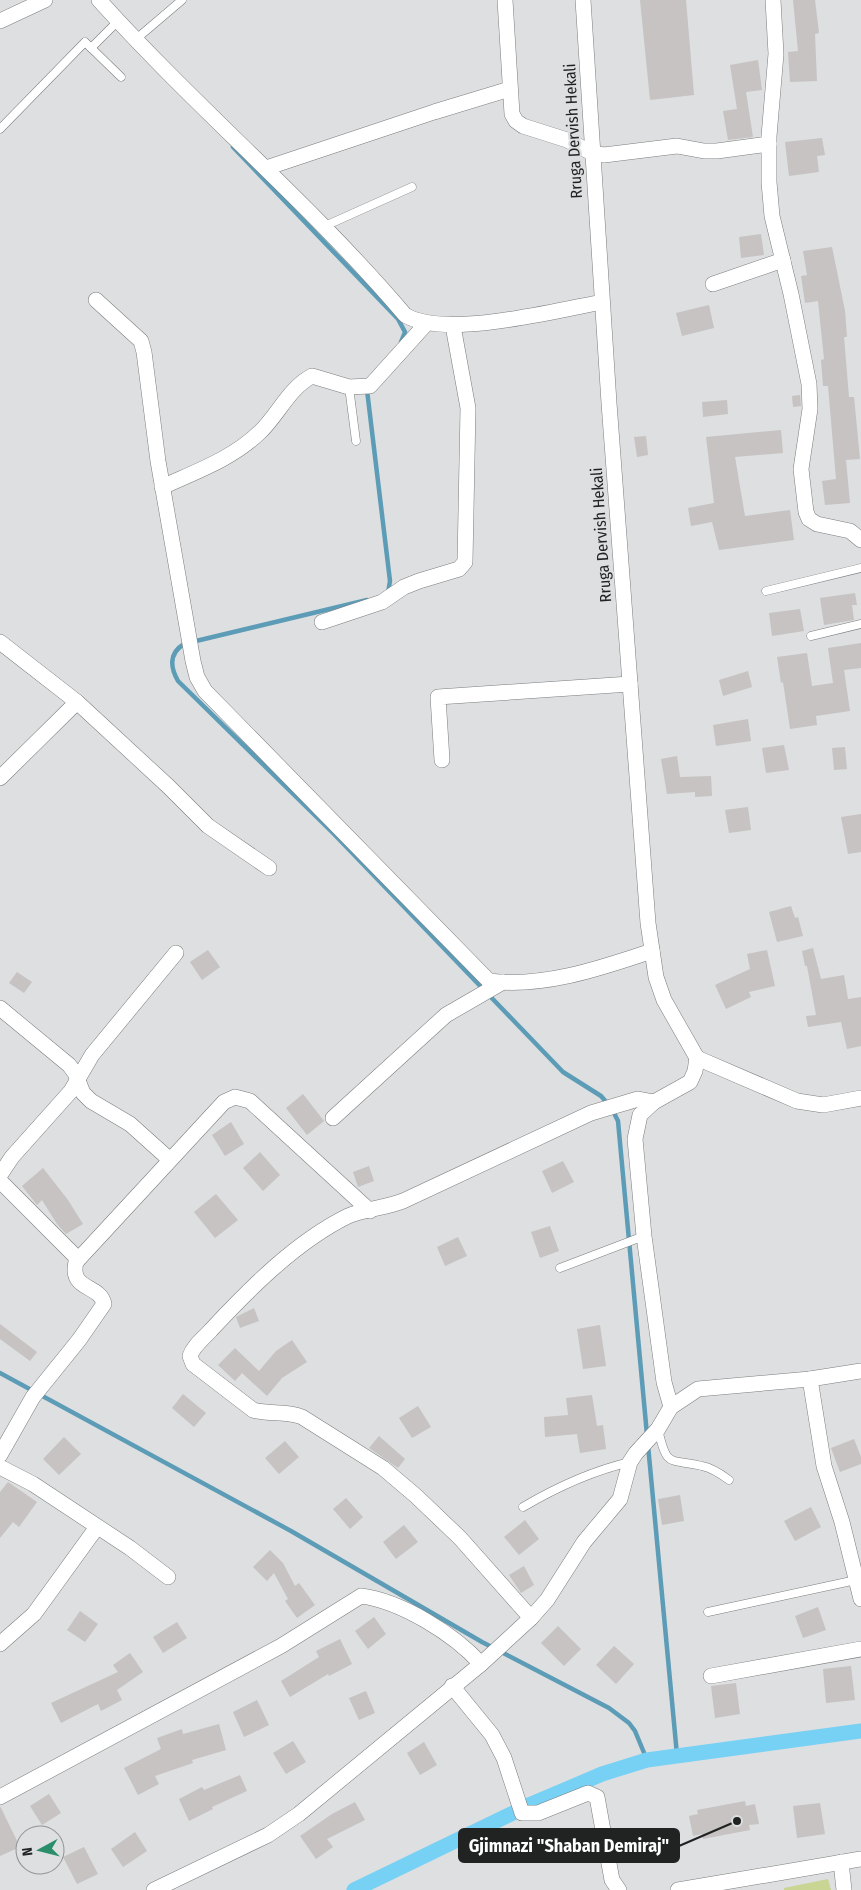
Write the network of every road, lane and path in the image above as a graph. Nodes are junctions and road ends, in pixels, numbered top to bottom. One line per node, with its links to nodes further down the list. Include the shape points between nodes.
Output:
1 (45, 0): 7 (street)
2 (98, 0): 8 (street)
3 (182, 0): 9 (lane)
4 (505, 0): 12 (street)
5 (583, 0): 15 (street, Rruga Dervish Hekali)
6 (774, 0): 14 (street, via 776,54)
7 (0, 21)
8 (118, 21): 9 (street); 10 (lane)
9 (134, 40): 16 (street)
10 (91, 48): 11 (lane); 13 (lane, via 85,42)
11 (121, 77)
12 (510, 89): 15 (street, via 512,114 516,121); 16 (street)
13 (0, 129)
14 (769, 144): 15 (street, via 717,151 692,148); 19 (street, via 772,216)
15 (592, 153): 22 (street, Rruga Dervish Hekali)
16 (266, 168): 18 (street)
17 (412, 188): 18 (lane)
18 (324, 226): 23 (street, via 405,314)
19 (783, 260): 20 (street); 28 (street, via 809,384 810,409 802,469 806,512 809,519 817,524 850,531)
20 (714, 284)
21 (96, 300): 27 (street, via 141,341)
22 (602, 302): 24 (street); 35 (street, Rruga Dervish Hekali)
23 (426, 324): 24 (street); 25 (street, via 370,386)
24 (453, 326): 31 (street, via 468,408 465,562 459,569 404,587 382,602)
25 (352, 387): 26 (lane); 27 (street, via 312,376 236,453)
26 (356, 441)
27 (162, 487): 42 (street, via 193,661 205,691 482,975)
28 (861, 540)
29 (861, 568): 30 (lane)
30 (766, 592)
31 (322, 622)
32 (861, 624): 33 (lane)
33 (811, 636)
34 (0, 642): 36 (street)
35 (630, 684): 37 (street, via 438,698); 40 (street, Rruga Dervish Hekali)
36 (78, 702): 38 (street); 39 (street, via 208,826)
37 (442, 760)
38 (0, 778)
39 (269, 868)
40 (652, 951): 42 (street, via 547,980); 44 (street, Rruga Dervish Hekali, via 664,1000)
41 (176, 953): 45 (street, via 92,1055)
42 (498, 986): 48 (street, via 446,1015)
43 (0, 1008): 45 (street, via 69,1065)
44 (697, 1058): 46 (street, via 797,1101 823,1105); 47 (street, via 696,1071 690,1082)
45 (78, 1080): 49 (street, via 90,1101 130,1124); 50 (street)
46 (861, 1098)
47 (654, 1102): 52 (street, via 638,1099 591,1113 403,1201); 53 (street, via 640,1115 635,1139)
48 (333, 1118)
49 (169, 1159): 52 (street, via 224,1102 243,1097); 54 (street)
50 (0, 1175)
51 (0, 1181): 54 (street)
52 (370, 1211): 70 (street, via 340,1220 284,1261 224,1316 191,1352 190,1361 253,1410 291,1412 383,1468 448,1526)
53 (638, 1238): 55 (lane); 58 (street)
54 (78, 1259): 60 (street, via 74,1269 78,1281 99,1295 104,1304 36,1393)
55 (560, 1268)
56 (861, 1371): 57 (street)
57 (810, 1379): 58 (street, via 698,1389); 67 (street, via 824,1466)
58 (671, 1407): 59 (street)
59 (656, 1432): 61 (street); 63 (lane, via 668,1458 702,1465)
60 (0, 1455)
61 (633, 1457): 64 (lane, via 556,1488); 70 (street, via 620,1499 584,1542 547,1600)
62 (0, 1467): 65 (street, via 33,1484)
63 (730, 1480)
64 (523, 1507)
65 (97, 1527): 66 (street); 71 (street, via 34,1614)
66 (168, 1577)
67 (856, 1580): 68 (street); 69 (lane)
68 (861, 1599)
69 (708, 1612)
70 (531, 1618): 73 (street)
71 (0, 1644)
72 (861, 1649): 74 (street)
73 (486, 1659): 75 (street); 76 (street, via 384,1601 361,1596 280,1646)
74 (711, 1676)
75 (452, 1686): 79 (street, via 387,1743 282,1826); 80 (street, via 492,1735 504,1758 519,1806 538,1813 588,1793 597,1796 612,1880)
76 (0, 1797)
77 (861, 1859): 78 (street)
78 (841, 1862): 81 (street); 82 (street)
79 (154, 1890)
80 (619, 1890)
81 (678, 1890)
82 (844, 1890)

